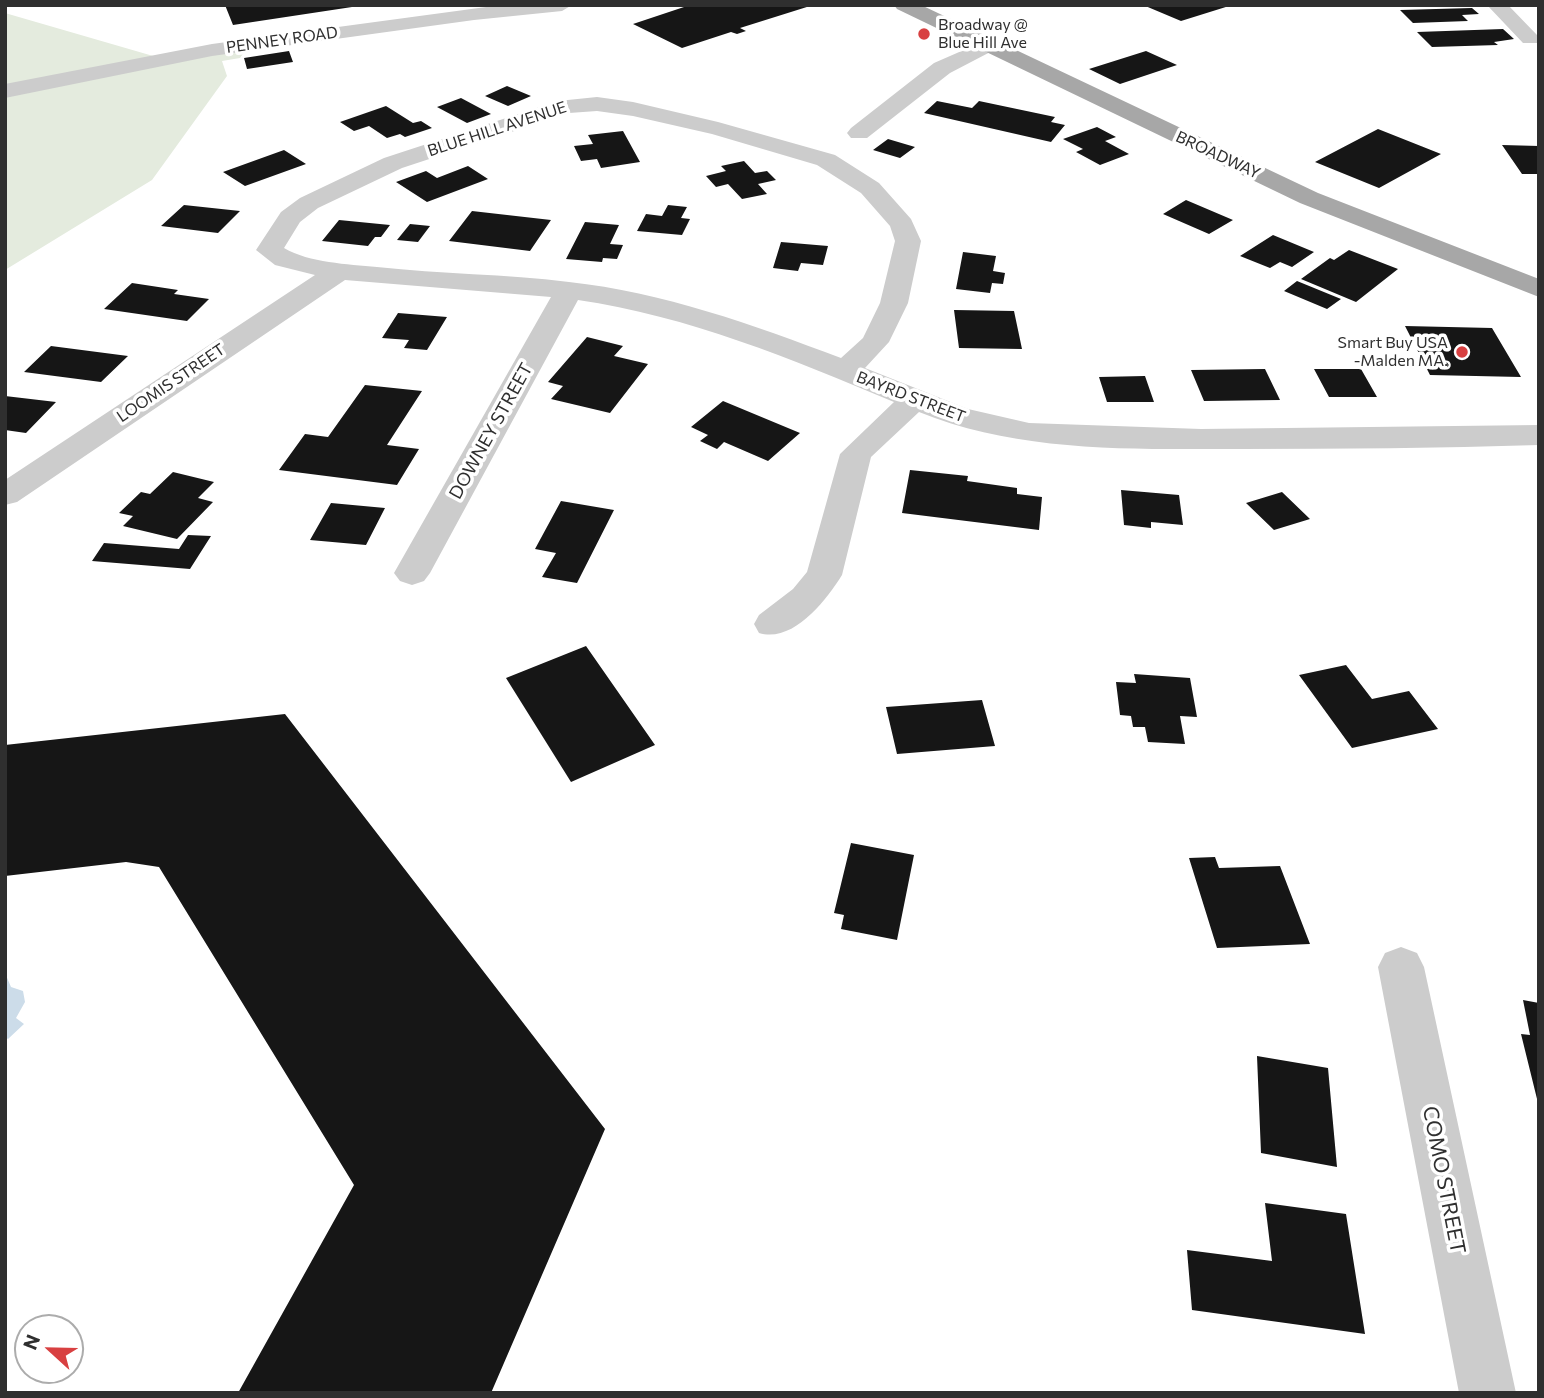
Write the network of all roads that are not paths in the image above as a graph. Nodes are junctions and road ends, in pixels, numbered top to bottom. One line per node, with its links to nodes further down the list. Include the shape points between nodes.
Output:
1 (562, 5): 6 (street, PENNEY ROAD, via 212,50)
2 (904, 5): 5 (main road, BROADWAY)
3 (1497, 5): 4 (street)
4 (1530, 39)
5 (989, 45): 7 (street, via 942,68); 9 (main road, BROADWAY, via 1310,198)
6 (5, 91)
7 (859, 133)
8 (337, 273): 10 (street, BAYRD STREET); 11 (street, BLUE HILL AVENUE, via 282,261 270,253 280,229 309,203 393,163 566,106 633,109 826,160 870,188 902,224 908,240 905,263 886,322 875,342); 14 (street, LOOMIS STREET)
9 (1539, 289)
10 (569, 290): 11 (street, BAYRD STREET, via 701,317); 15 (street, DOWNEY STREET)
11 (845, 371): 12 (street, BAYRD STREET)
12 (914, 400): 13 (street, BAYRD STREET, via 985,425 1029,432 1178,439); 16 (street, via 856,454 824,575 806,598)
13 (1539, 435)
14 (5, 495)
15 (412, 573)
16 (772, 624)
17 (1401, 967): 18 (street, COMO STREET)
18 (1488, 1393)

